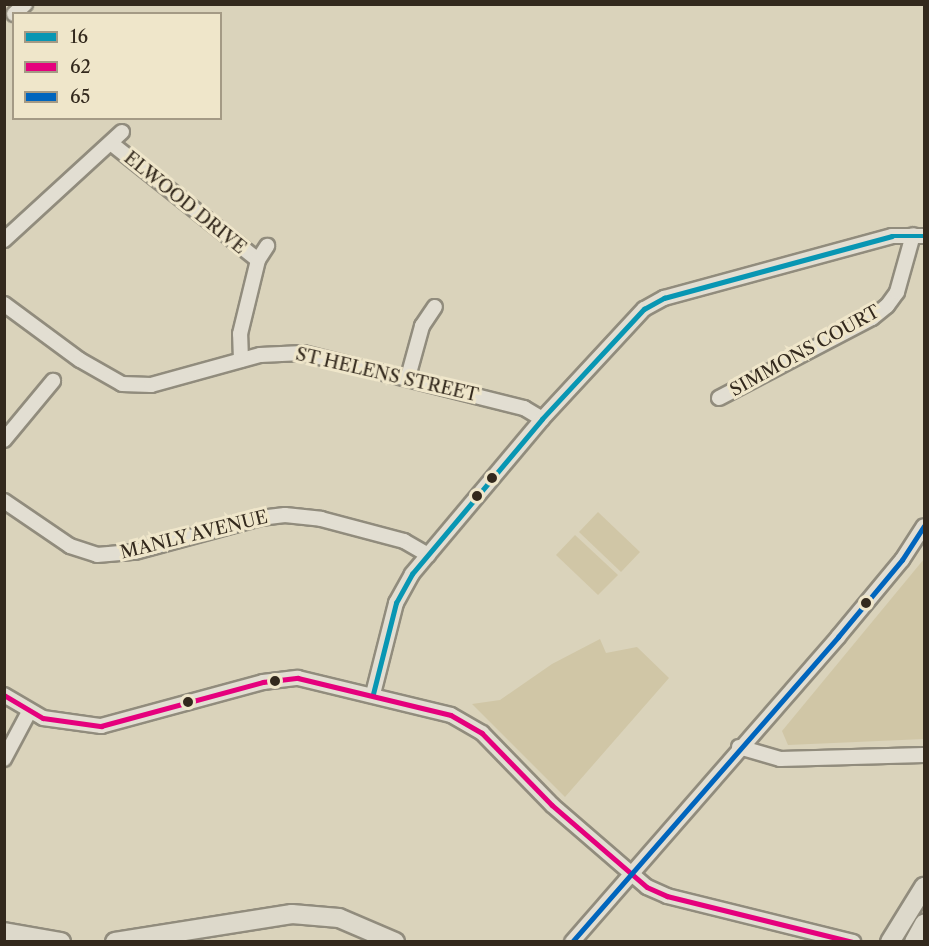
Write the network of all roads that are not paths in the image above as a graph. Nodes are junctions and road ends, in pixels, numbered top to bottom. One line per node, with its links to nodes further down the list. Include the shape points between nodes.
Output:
1 (122, 132): 2 (street, ELWOOD DRIVE)
2 (112, 144): 4 (street, ELWOOD DRIVE); 6 (street, ELWOOD DRIVE)
3 (919, 235): 12 (street, SIMMONS COURT, via 897,292 887,306 867,321); 13 (street, via 892,236 653,302 628,322)
4 (4, 240)
5 (267, 246): 6 (street, ELWOOD DRIVE)
6 (258, 260): 9 (street, ELWOOD DRIVE, via 240,334)
7 (4, 304): 9 (street, ST HELENS STREET, via 80,360 122,384 151,385)
8 (435, 307): 10 (street, via 422,326)
9 (241, 360): 10 (street, ST HELENS STREET, via 274,353 303,353)
10 (408, 377): 13 (street, ST HELENS STREET, via 524,408)
11 (53, 381): 14 (street)
12 (719, 399)
13 (542, 419): 17 (street)
14 (4, 440)
15 (4, 501): 17 (street, MANLY AVENUE, via 70,546 97,555 135,552 285,514 321,519 404,541)
16 (924, 526): 21 (street, via 895,569)
17 (428, 555): 18 (street, via 396,603)
18 (373, 694): 20 (street, via 313,680 281,678 101,726 57,722); 24 (street, via 451,715 470,725 552,805)
19 (4, 695): 20 (street)
20 (29, 712): 23 (street)
21 (739, 747): 22 (street, via 780,759); 24 (street)
22 (924, 755)
23 (4, 759)
24 (632, 874): 32 (street); 33 (street, via 647,887 667,896)
25 (924, 887): 34 (main road)
26 (924, 924): 35 (main road)
27 (4, 932): 28 (main road)
28 (25, 940): 29 (main road)
29 (61, 942)
30 (116, 942): 31 (main road, via 292,914 339,918)
31 (395, 942)
32 (572, 942)
33 (853, 942)
34 (890, 942)
35 (914, 942)

